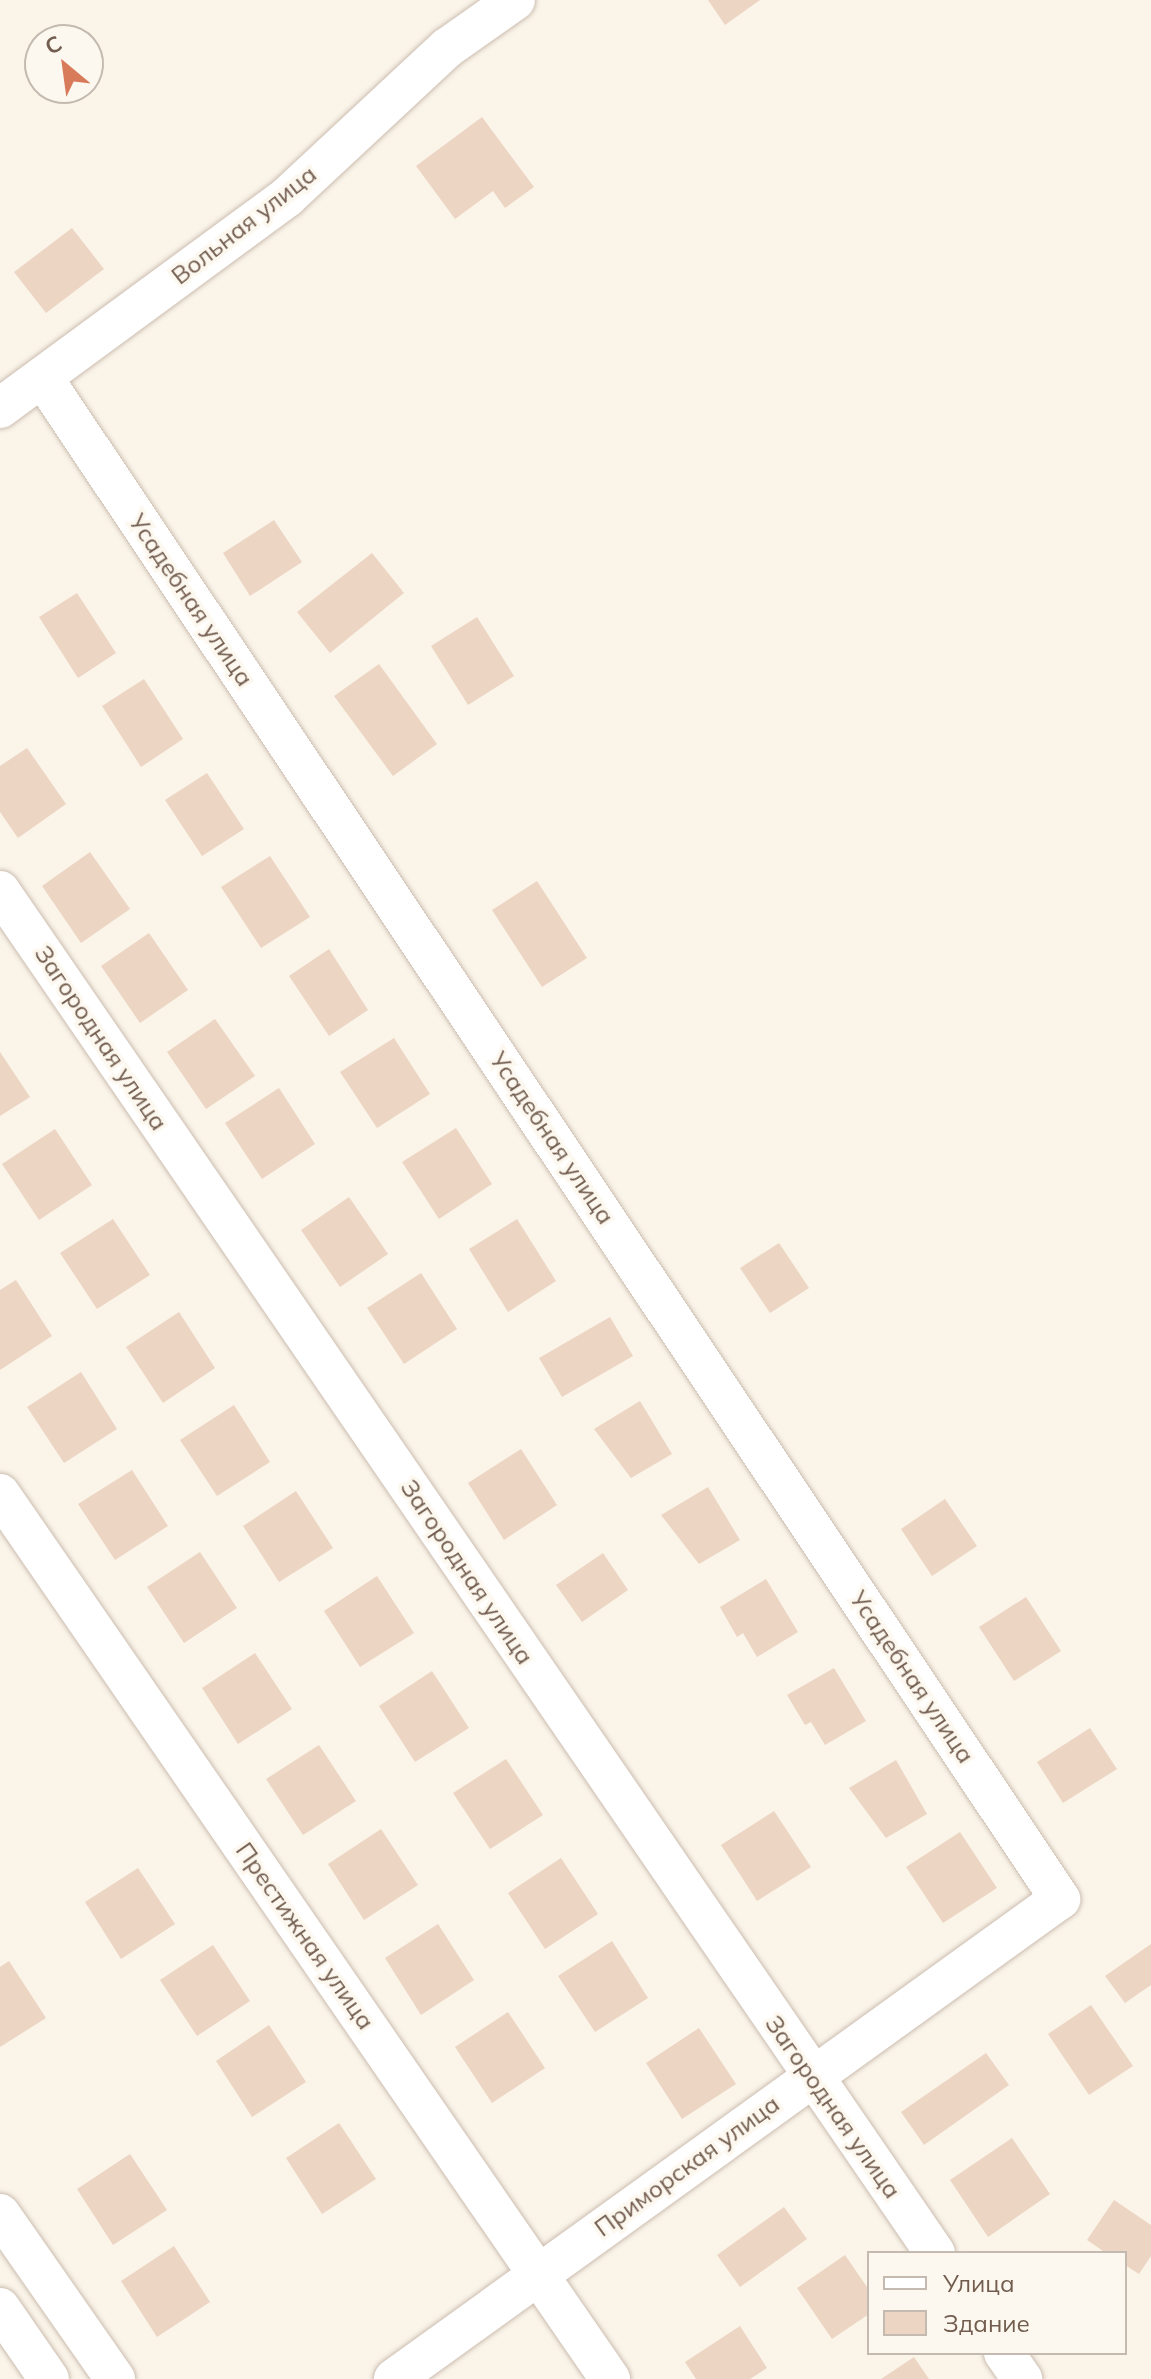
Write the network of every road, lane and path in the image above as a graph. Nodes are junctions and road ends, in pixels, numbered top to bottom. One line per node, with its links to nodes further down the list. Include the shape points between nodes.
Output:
1 (515, 0): 2 (street, Вольная улица, via 447,48 287,197)
2 (43, 378): 3 (street, Вольная улица); 6 (street, Усадебная улица)
3 (0, 408)
4 (0, 891): 7 (street, Загородная улица)
5 (0, 1494): 10 (street, Престижная улица)
6 (1060, 1899): 7 (street, Приморская улица)
7 (812, 2076): 9 (street, Загородная улица); 10 (street, Приморская улица)
8 (0, 2214): 14 (street)
9 (934, 2251)
10 (538, 2274): 15 (street, Приморская улица); 16 (street, Престижная улица)
11 (0, 2308): 13 (street)
12 (1005, 2355): 17 (street)
13 (49, 2379)
14 (115, 2379)
15 (394, 2379)
16 (610, 2379)
17 (1022, 2379)

